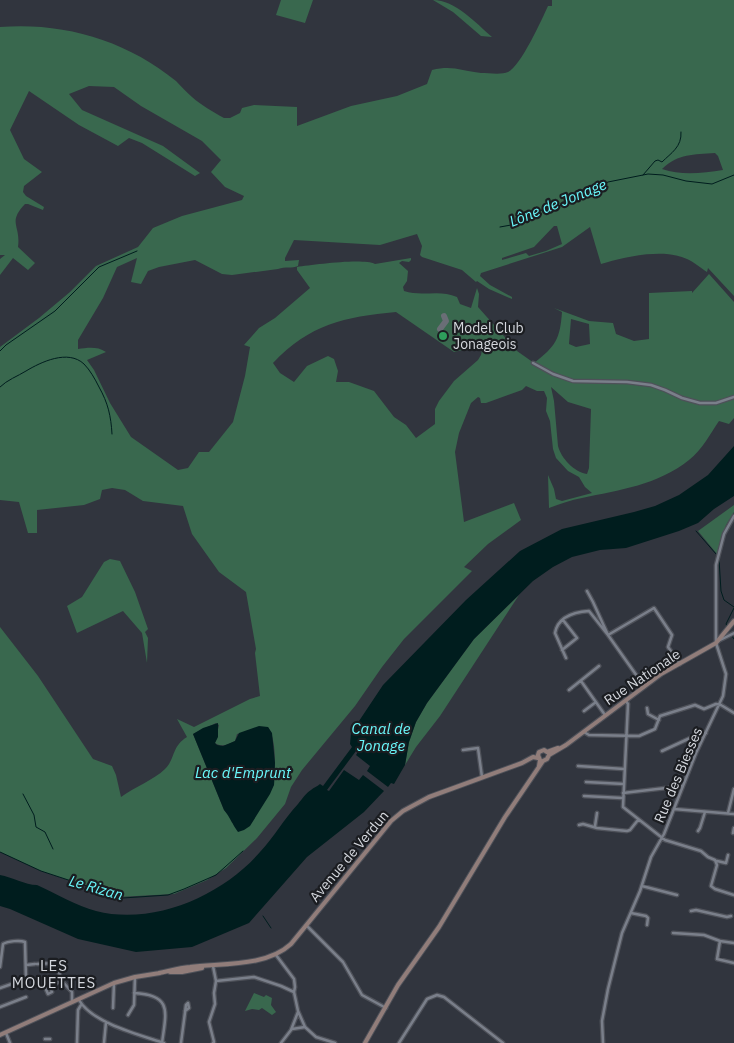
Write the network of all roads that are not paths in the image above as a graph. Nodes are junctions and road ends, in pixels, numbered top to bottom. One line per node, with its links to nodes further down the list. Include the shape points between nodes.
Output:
1 (533, 363): 2 (street, via 573,381 651,385 700,403 716,403)
2 (734, 397)
3 (734, 516): 9 (street, Rue des Biesses, via 724,534 716,565)
4 (587, 591): 8 (street)
5 (563, 620): 8 (street, via 572,614 590,611); 10 (street, via 555,632); 10 (street, via 576,638)
6 (734, 621): 9 (main road, Rue Nationale)
7 (734, 633): 9 (street, Rue Nationale)
8 (608, 635): 12 (street, via 654,608 672,635 668,647); 15 (street)
9 (717, 642): 12 (main road, Rue Nationale); 19 (street, Rue des Biesses, via 726,674)
10 (562, 650): 11 (street)
11 (566, 658)
12 (680, 664): 15 (main road, Rue Nationale)
13 (599, 666): 14 (street)
14 (581, 681): 16 (street); 18 (street)
15 (644, 686): 17 (main road, Rue Nationale)
16 (569, 690)
17 (626, 700): 23 (main road, Rue Nationale); 27 (street)
18 (596, 702): 21 (street); 23 (street)
19 (720, 705): 22 (street); 24 (street, via 704,709 691,705 660,716); 26 (street, Rue des Biesses)
20 (647, 708): 24 (street, via 648,714)
21 (584, 711)
22 (734, 713)
23 (605, 716): 25 (main road, Rue Nationale)
24 (659, 720): 27 (street, via 655,729 638,736)
25 (582, 733): 27 (street); 30 (main road, Rue Nationale, via 560,750)
26 (706, 733): 29 (street); 37 (street, Rue des Biesses)
27 (626, 736): 33 (street)
28 (463, 750): 34 (street, via 478,748)
29 (662, 751)
30 (548, 753): 31 (main road, via 548,759); 31 (main road, Avenue de Verdun, via 543,750)
31 (540, 758): 34 (main road, Avenue de Verdun, via 533,757); 86 (main road, via 536,772)
32 (578, 766): 33 (street)
33 (624, 769): 36 (street)
34 (482, 777): 62 (main road, Avenue de Verdun, via 415,803 397,815)
35 (586, 782): 36 (street)
36 (624, 784): 39 (street)
37 (682, 786): 39 (street); 42 (street, Rue des Biesses)
38 (734, 790): 45 (street)
39 (623, 794): 41 (street)
40 (584, 796): 41 (street)
41 (623, 798): 47 (street, via 624,810)
42 (674, 810): 43 (street); 53 (street, Rue des Biesses)
43 (705, 812): 45 (street); 51 (street)
44 (597, 813): 49 (street)
45 (728, 813): 46 (street)
46 (734, 814)
47 (638, 820): 49 (street, via 627,831); 53 (street)
48 (579, 825): 49 (street)
49 (595, 826)
50 (734, 828): 52 (street)
51 (698, 831)
52 (732, 833)
53 (662, 838): 55 (street, via 701,851); 56 (street, Rue des Biesses, via 651,857)
54 (728, 856): 55 (street, via 726,863)
55 (715, 860): 58 (street, via 717,865 711,886)
56 (642, 886): 57 (street); 60 (street, Rue des Biesses)
57 (678, 895)
58 (734, 895)
59 (691, 911): 61 (street)
60 (631, 913): 63 (street, via 646,916); 108 (street, Rue des Biesses, via 622,933 606,997)
61 (731, 916)
62 (306, 925): 67 (main road, Avenue de Verdun, via 291,944); 86 (street, via 344,962 362,995)
63 (647, 925)
64 (674, 933): 65 (street)
65 (720, 940): 66 (street); 68 (street, via 717,959)
66 (734, 943)
67 (276, 955): 70 (main road, Avenue de Verdun); 78 (street, via 294,979)
68 (734, 963)
69 (26, 965): 71 (street, via 25,942 6,942); 73 (street, via 54,964); 77 (street, via 26,979)
70 (211, 966): 72 (main road, Avenue de Verdun); 74 (street)
71 (0, 967)
72 (135, 977): 75 (main road, Avenue de Verdun); 79 (street)
73 (62, 981): 76 (street); 82 (street, via 72,992)
74 (216, 981): 78 (street, via 254,977); 98 (street, via 215,1004 209,1022)
75 (114, 983): 81 (main road, Avenue de Verdun); 85 (street)
76 (49, 986)
77 (0, 988)
78 (294, 992): 88 (street)
79 (134, 993): 89 (street, via 134,1005); 101 (street, via 154,996 163,1003)
80 (26, 997): 84 (street)
81 (79, 1000): 82 (main road, Avenue de Verdun); 83 (street)
82 (72, 1003): 93 (main road, Avenue de Verdun)
83 (82, 1005): 90 (street); 99 (street, via 78,1010)
84 (0, 1007)
85 (113, 1008)
86 (385, 1008): 105 (main road)
87 (185, 1011): 102 (street)
88 (298, 1011): 91 (street); 92 (street)
89 (128, 1015)
90 (106, 1022): 100 (street); 101 (street)
91 (305, 1027): 92 (street); 104 (street, via 316,1037)
92 (291, 1030): 103 (street)
93 (7, 1032): 94 (main road, Avenue de Verdun); 97 (street)
94 (0, 1035)
95 (50, 1038): 96 (street)
96 (45, 1039)
97 (10, 1042)
98 (215, 1042)
99 (77, 1043)
100 (104, 1043)
101 (163, 1043)
102 (181, 1043)
103 (281, 1043)
104 (335, 1043)
105 (364, 1043)
106 (399, 1043): 107 (street, via 426,999 437,995)
107 (503, 1043)
108 (603, 1043)

